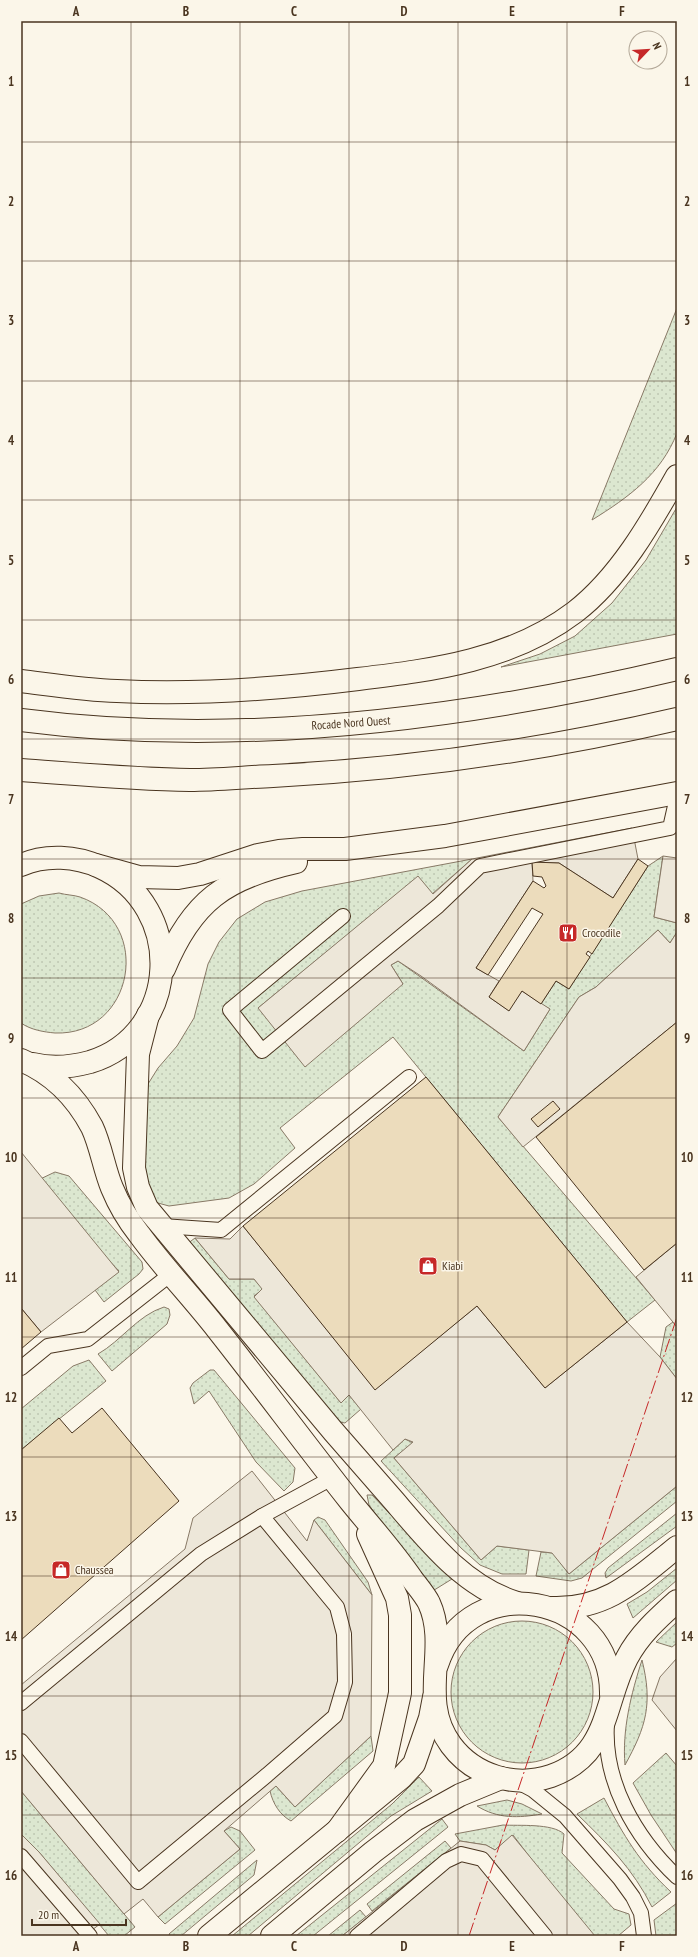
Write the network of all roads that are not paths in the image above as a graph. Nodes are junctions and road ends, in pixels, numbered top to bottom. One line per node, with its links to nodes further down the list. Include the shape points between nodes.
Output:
1 (677, 476): 3 (main road, via 637,541 596,592 551,628 523,643 491,655 404,674 256,689 196,692 116,691)
2 (677, 669): 5 (main road, Rocade Nord Ouest, via 515,702 369,723 160,731)
3 (21, 681)
4 (677, 719): 6 (main road, via 516,751 318,774 191,780 93,776)
5 (21, 720)
6 (27, 769)
7 (677, 793): 9 (main road, via 445,836)
8 (677, 797): 12 (lane, via 670,828 480,866 438,906 262,1051 230,1010)
9 (345, 849): 11 (main road, via 279,850 200,874 178,878 139,877); 13 (main road, via 269,868 229,885 198,909 182,930)
10 (21, 865): 11 (main road, via 37,860 61,858)
11 (96, 865): 13 (main road, via 130,887 147,908 161,946)
12 (343, 916)
13 (162, 974): 14 (main road, via 155,1002)
14 (148, 1014): 15 (main road, via 136,1032 120,1047 95,1060 74,1066 52,1067); 17 (main road, via 138,1054 134,1168 138,1187 148,1208)
15 (23, 1061): 18 (main road, via 42,1069 70,1094 82,1111 93,1129 112,1187 124,1213)
16 (409, 1077): 17 (lane, via 221,1230)
17 (162, 1226): 25 (main road, via 304,1397 445,1558 470,1580)
18 (171, 1274): 19 (lane, via 88,1339 48,1346); 20 (main road, via 215,1326)
19 (21, 1368)
20 (332, 1478): 21 (main road); 22 (lane)
21 (358, 1511): 27 (main road, via 398,1557 428,1602 435,1622); 33 (main road, via 397,1598 400,1615 400,1693 384,1766)
22 (262, 1516): 29 (lane, via 201,1554); 31 (lane, via 337,1607 344,1634 345,1682 335,1716 138,1882)
23 (677, 1547): 26 (main road, via 610,1596 593,1604 572,1609)
24 (677, 1601): 30 (main road, via 641,1636 628,1656)
25 (517, 1603): 26 (main road); 27 (main road, via 483,1612 464,1625 448,1642)
26 (551, 1608): 30 (main road, via 582,1626 603,1654 610,1677)
27 (435, 1674): 28 (main road)
28 (434, 1697): 32 (main road, via 439,1722 454,1749 478,1769); 33 (main road, via 430,1718 414,1764 383,1794)
29 (21, 1703)
30 (609, 1707): 32 (main road, via 604,1726 592,1747 574,1765 539,1779); 35 (lane, via 607,1750 615,1786 642,1836 661,1862)
31 (21, 1741)
32 (507, 1779): 38 (main road, via 460,1796 415,1820); 41 (lane, via 533,1790 565,1816 620,1879 641,1913)
33 (337, 1831): 37 (main road)
34 (21, 1856): 36 (lane)
35 (677, 1877)
36 (90, 1936)
37 (209, 1936)
38 (272, 1936)
39 (357, 1936): 40 (lane, via 446,1861 462,1854 482,1859)
40 (545, 1936)
41 (644, 1936)

